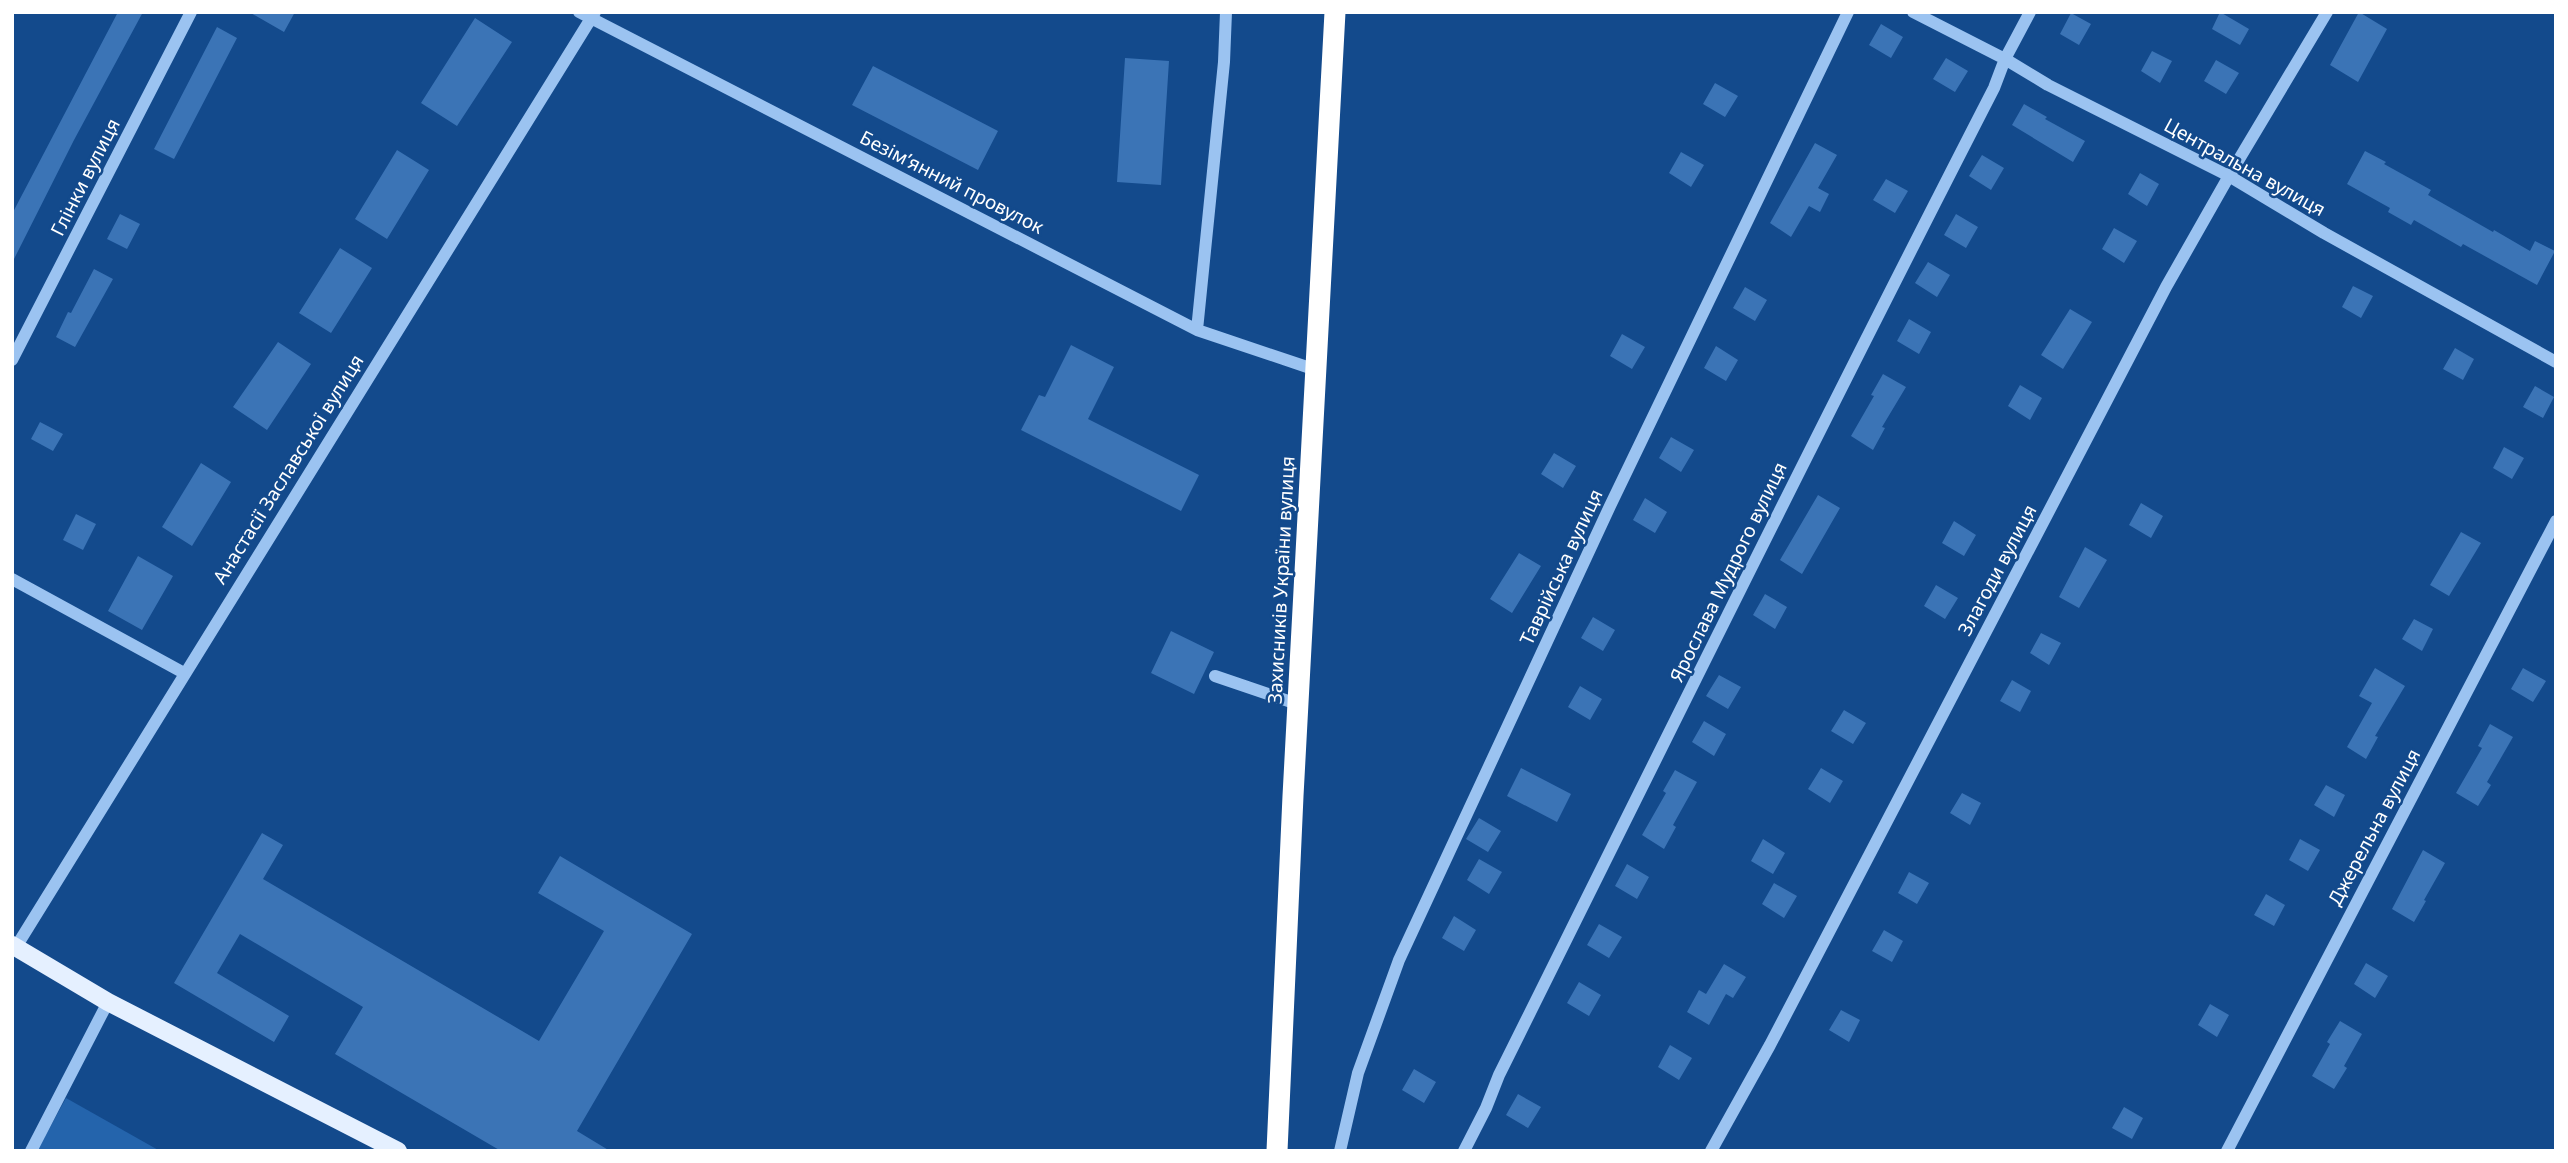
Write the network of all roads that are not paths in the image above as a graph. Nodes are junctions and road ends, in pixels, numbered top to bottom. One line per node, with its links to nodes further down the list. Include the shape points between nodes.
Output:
1 (191, 12): 13 (street, Глінки вулиця)
2 (579, 12): 9 (street, Безімʼянний провулок)
3 (1226, 12): 12 (street)
4 (1335, 12): 15 (highway, Захисників України вулиця)
5 (1848, 12): 26 (street, Таврійська вулиця, via 1399,960 1358,1073)
6 (1913, 12): 10 (street, Центральна вулиця)
7 (2030, 12): 10 (street, Ярослава Мудрого вулиця)
8 (2326, 12): 11 (street, Злагоди вулиця)
9 (593, 15): 12 (street, Безімʼянний провулок); 18 (street, Анастасії Заславської вулиця)
10 (2005, 59): 11 (street, Центральна вулиця); 27 (street, Ярослава Мудрого вулиця)
11 (2229, 176): 14 (street, Центральна вулиця); 28 (street, Злагоди вулиця, via 2166,287 1777,1034)
12 (1197, 330): 15 (street, Безімʼянний провулок)
13 (12, 360)
14 (2556, 362)
15 (1316, 370): 20 (highway, Захисників України вулиця)
16 (2556, 521): 29 (street, Джерельна вулиця)
17 (12, 579): 18 (street)
18 (184, 673): 21 (street, Анастасії Заславської вулиця)
19 (1215, 676): 20 (street)
20 (1297, 704): 25 (highway, Захисників України вулиця)
21 (14, 946): 22 (main road)
22 (108, 1002): 23 (street); 24 (main road)
23 (31, 1151)
24 (398, 1151)
25 (1277, 1151)
26 (1340, 1151)
27 (1464, 1151)
28 (1711, 1151)
29 (2227, 1151)

